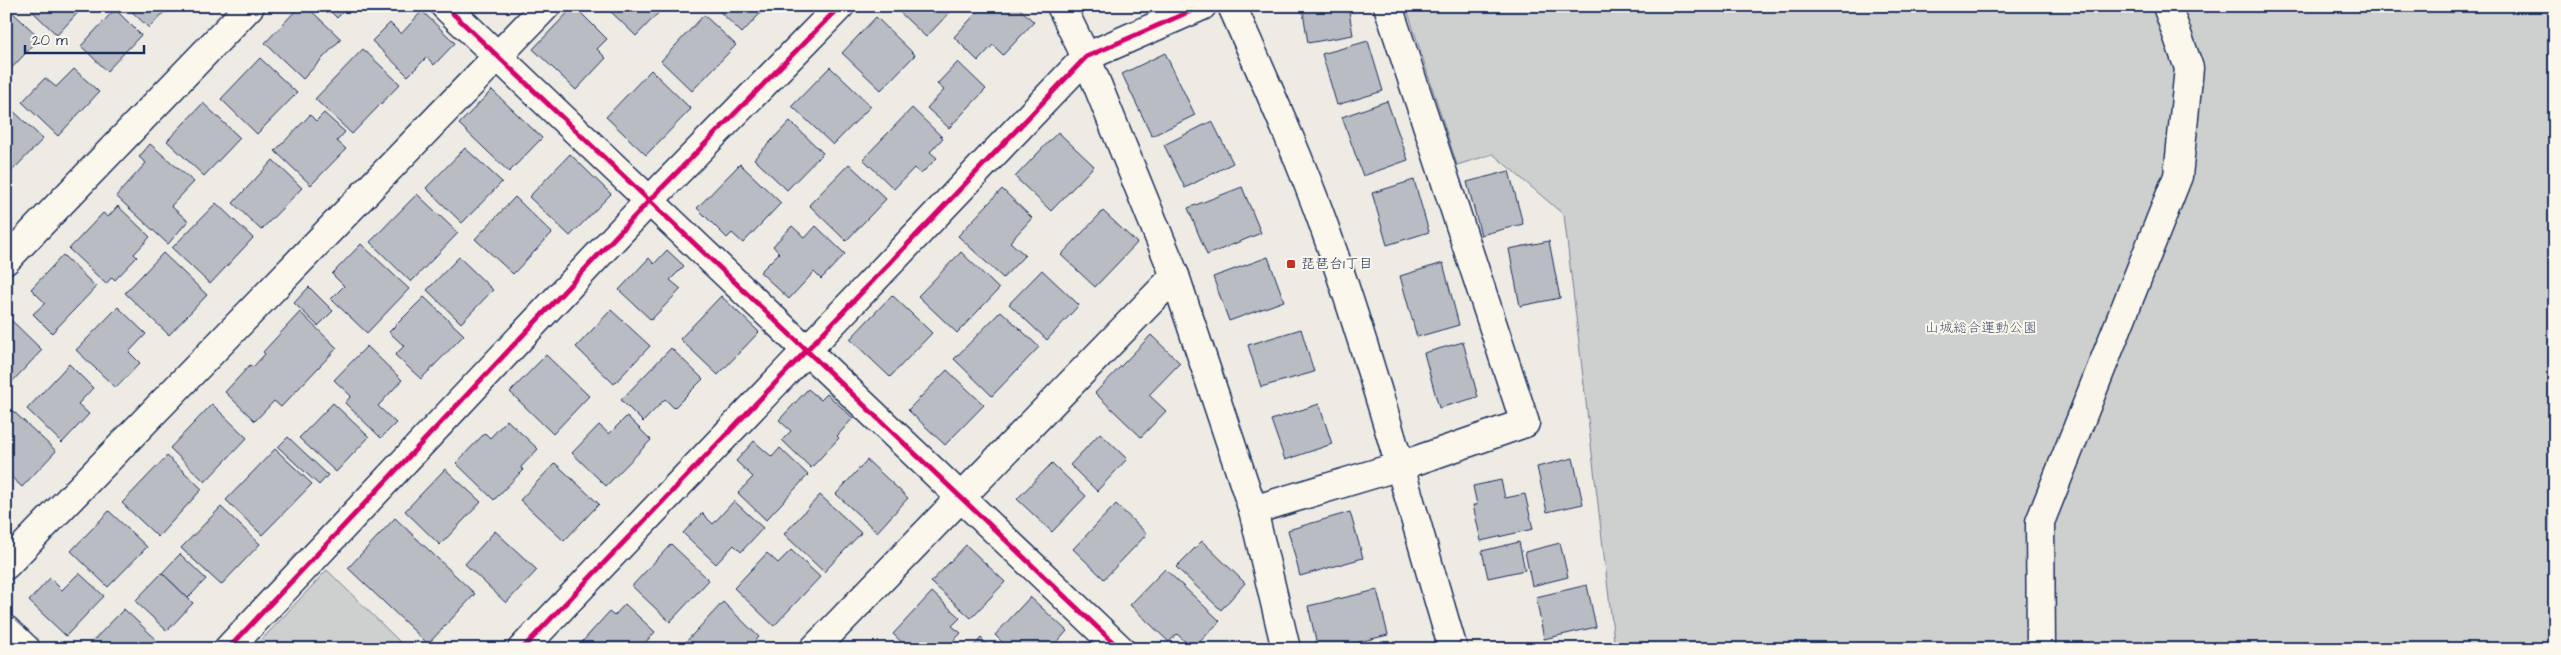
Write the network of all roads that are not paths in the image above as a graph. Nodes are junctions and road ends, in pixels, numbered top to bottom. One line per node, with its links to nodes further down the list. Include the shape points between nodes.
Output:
1 (250, 6): 13 (street)
2 (445, 6): 10 (street)
3 (546, 6): 10 (street)
4 (840, 6): 12 (street)
5 (1061, 6): 11 (street)
6 (1202, 6): 11 (street)
7 (1232, 6): 16 (street, via 1291,140 1323,225)
8 (1388, 6): 16 (street, via 1524,423)
9 (2167, 6): 28 (street, via 2189,68 2178,176 2040,522)
10 (497, 56): 12 (street); 19 (street)
11 (1086, 57): 14 (street); 15 (street)
12 (650, 200): 15 (street); 23 (street)
13 (6, 260)
14 (1175, 276): 17 (street); 18 (street)
15 (806, 349): 17 (street); 24 (street)
16 (1400, 466): 18 (street); 27 (street)
17 (961, 497): 21 (street); 25 (street)
18 (1254, 510): 26 (street)
19 (6, 565)
20 (6, 630): 22 (street)
21 (1116, 647)
22 (26, 649)
23 (228, 649)
24 (522, 649)
25 (814, 649)
26 (1286, 649)
27 (1453, 649)
28 (2041, 649)

